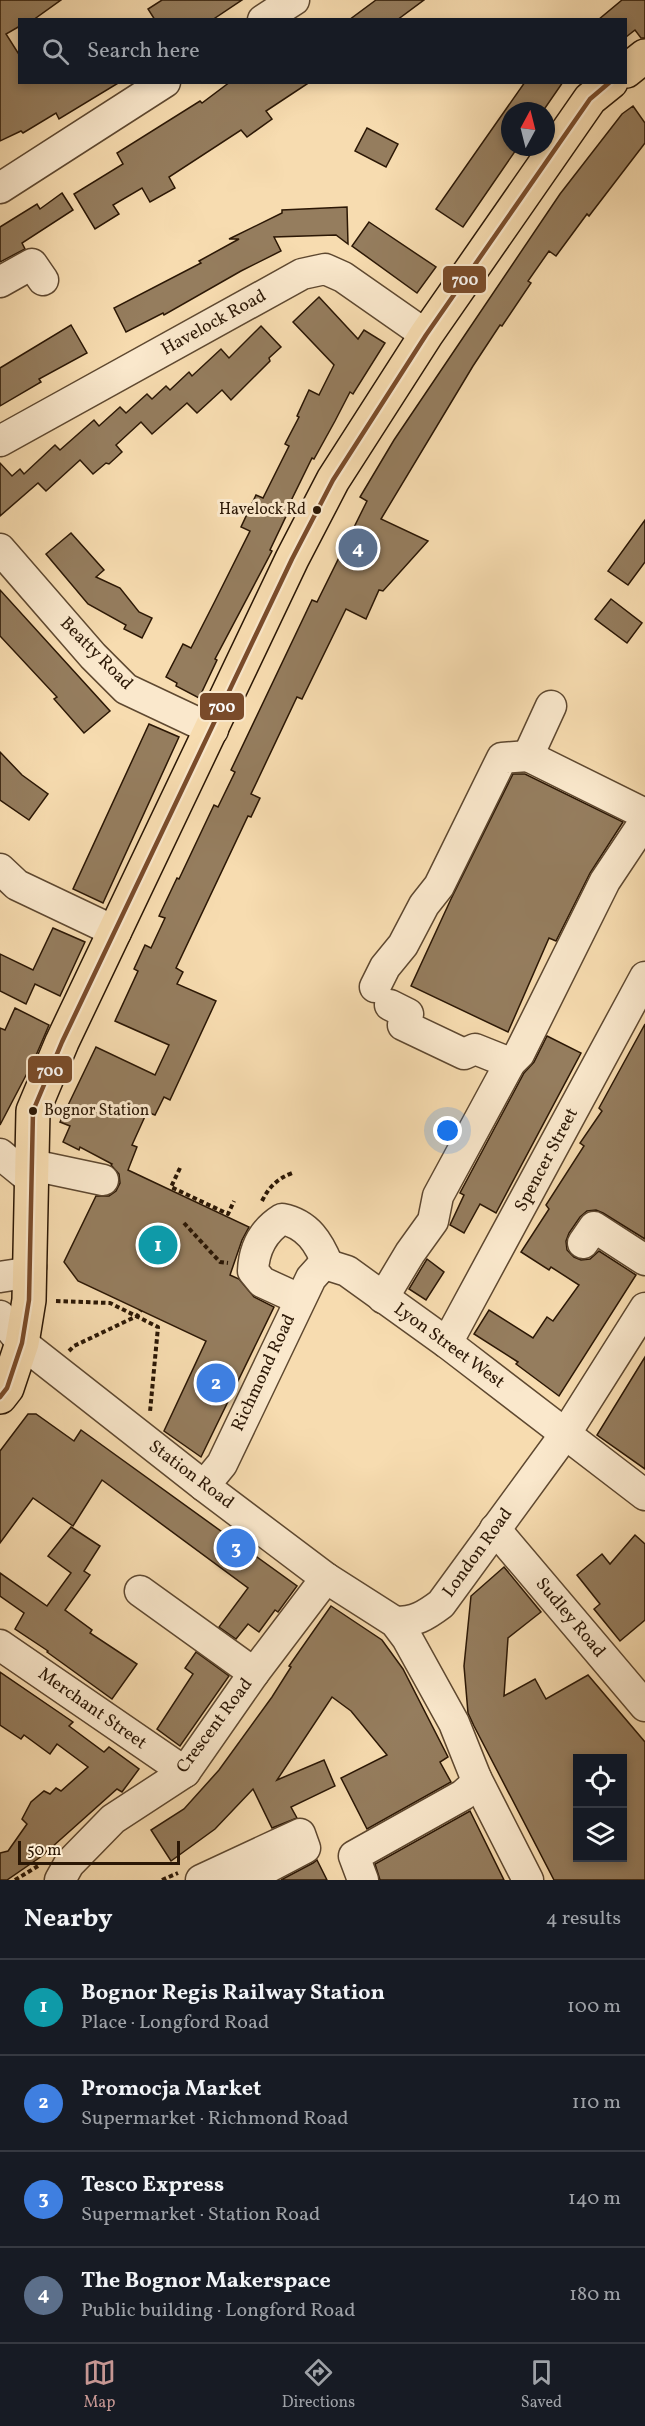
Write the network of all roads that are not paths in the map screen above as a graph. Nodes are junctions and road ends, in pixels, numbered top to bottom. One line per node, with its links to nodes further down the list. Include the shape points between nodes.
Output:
1 (294, 0): 2 (street)
2 (266, 18)
3 (645, 56): 4 (main road)
4 (627, 70)
5 (162, 84): 7 (street)
6 (609, 84): 10 (main road, via 590,99)
7 (0, 188)
8 (42, 280): 9 (street, via 32,264)
9 (0, 282)
10 (426, 335): 11 (street, Havelock Road, via 343,277 325,269 302,274); 14 (main road, via 333,480)
11 (0, 441)
12 (0, 549): 14 (street, Beatty Road, via 126,689)
13 (551, 706): 15 (street)
14 (213, 730): 19 (main road)
15 (528, 756): 16 (street); 21 (street, via 502,758 439,886 385,967 382,996 408,1014 403,1025 464,1054 475,1049)
16 (645, 814)
17 (645, 821): 21 (street, via 605,881 519,1054)
18 (0, 869): 19 (street, via 17,885)
19 (116, 932): 23 (main road, via 33,1111)
20 (645, 977): 35 (street, Spencer Street)
21 (510, 1063): 30 (street, via 438,1196 433,1221)
22 (0, 1154): 23 (street)
23 (32, 1173): 24 (street); 28 (main road)
24 (103, 1180)
25 (583, 1243): 26 (street, via 594,1227)
26 (645, 1260)
27 (328, 1265): 30 (street, Lyon Street West, via 347,1271); 31 (street, Richmond Road, via 310,1278); 31 (street, via 318,1240 289,1221 282,1219 267,1228 253,1258 253,1270 262,1282)
28 (31, 1267): 29 (street); 34 (main road)
29 (0, 1277)
30 (382, 1298): 35 (street, Lyon Street West)
31 (299, 1299): 38 (street, Richmond Road, via 222,1464)
32 (0, 1316): 34 (street, Station Road)
33 (642, 1321): 37 (street, London Road)
34 (22, 1343): 36 (main road, via 7,1388); 38 (street, Station Road)
35 (447, 1343): 37 (street, Lyon Street West)
36 (0, 1397)
37 (566, 1433): 39 (street, Lyon Street West); 40 (street, London Road)
38 (204, 1486): 41 (street, Station Road)
39 (645, 1495)
40 (495, 1529): 43 (street, London Road, via 441,1604 423,1618); 46 (street, Sudley Road)
41 (326, 1578): 43 (street, Station Road); 45 (street, Crescent Road)
42 (140, 1591): 45 (street)
43 (395, 1622): 48 (street, via 454,1723)
44 (0, 1645): 47 (street, Merchant Street)
45 (254, 1673): 47 (street, Crescent Road)
46 (645, 1706)
47 (185, 1772): 49 (street, Crescent Road, via 113,1819 69,1864)
48 (476, 1778): 52 (street, via 463,1795 354,1856); 53 (street)
49 (60, 1880)
50 (201, 1880): 51 (street, via 300,1834 305,1848)
51 (244, 1880)
52 (363, 1880)
53 (528, 1880)

